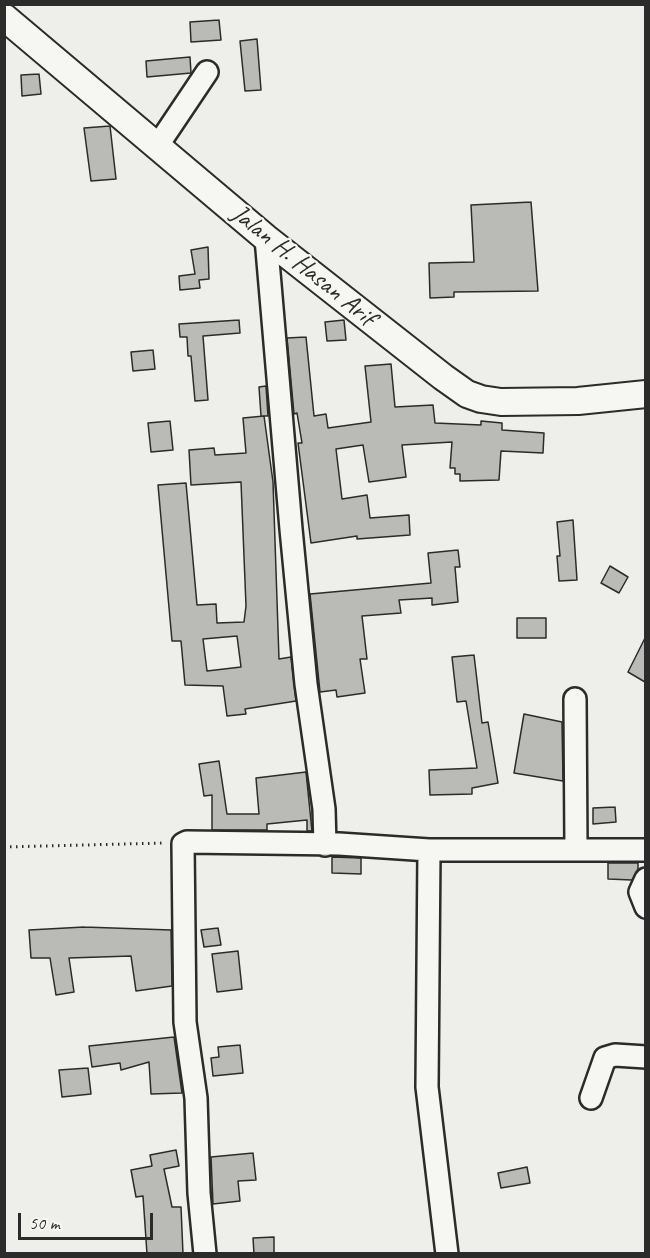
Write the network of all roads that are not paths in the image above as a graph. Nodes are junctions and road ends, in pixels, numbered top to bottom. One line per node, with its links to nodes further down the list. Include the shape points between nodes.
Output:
1 (4, 17): 3 (main road, Jalan H. Hasan Arif)
2 (207, 72): 3 (street)
3 (158, 145): 4 (main road, Jalan H. Hasan Arif)
4 (266, 238): 5 (main road, Jalan H. Hasan Arif, via 442,378 477,398 501,402 578,401); 7 (street, via 306,684 324,809)
5 (645, 394)
6 (575, 699): 8 (street)
7 (325, 845): 9 (street); 15 (street, via 183,844 185,1022 196,1098 198,1181)
8 (576, 849): 9 (street); 10 (street)
9 (429, 850): 16 (street, via 427,1087)
10 (645, 850)
11 (645, 879): 12 (street, via 640,892)
12 (645, 907)
13 (645, 1057): 14 (street, via 604,1058)
14 (591, 1098)
15 (206, 1254)
16 (447, 1254)

